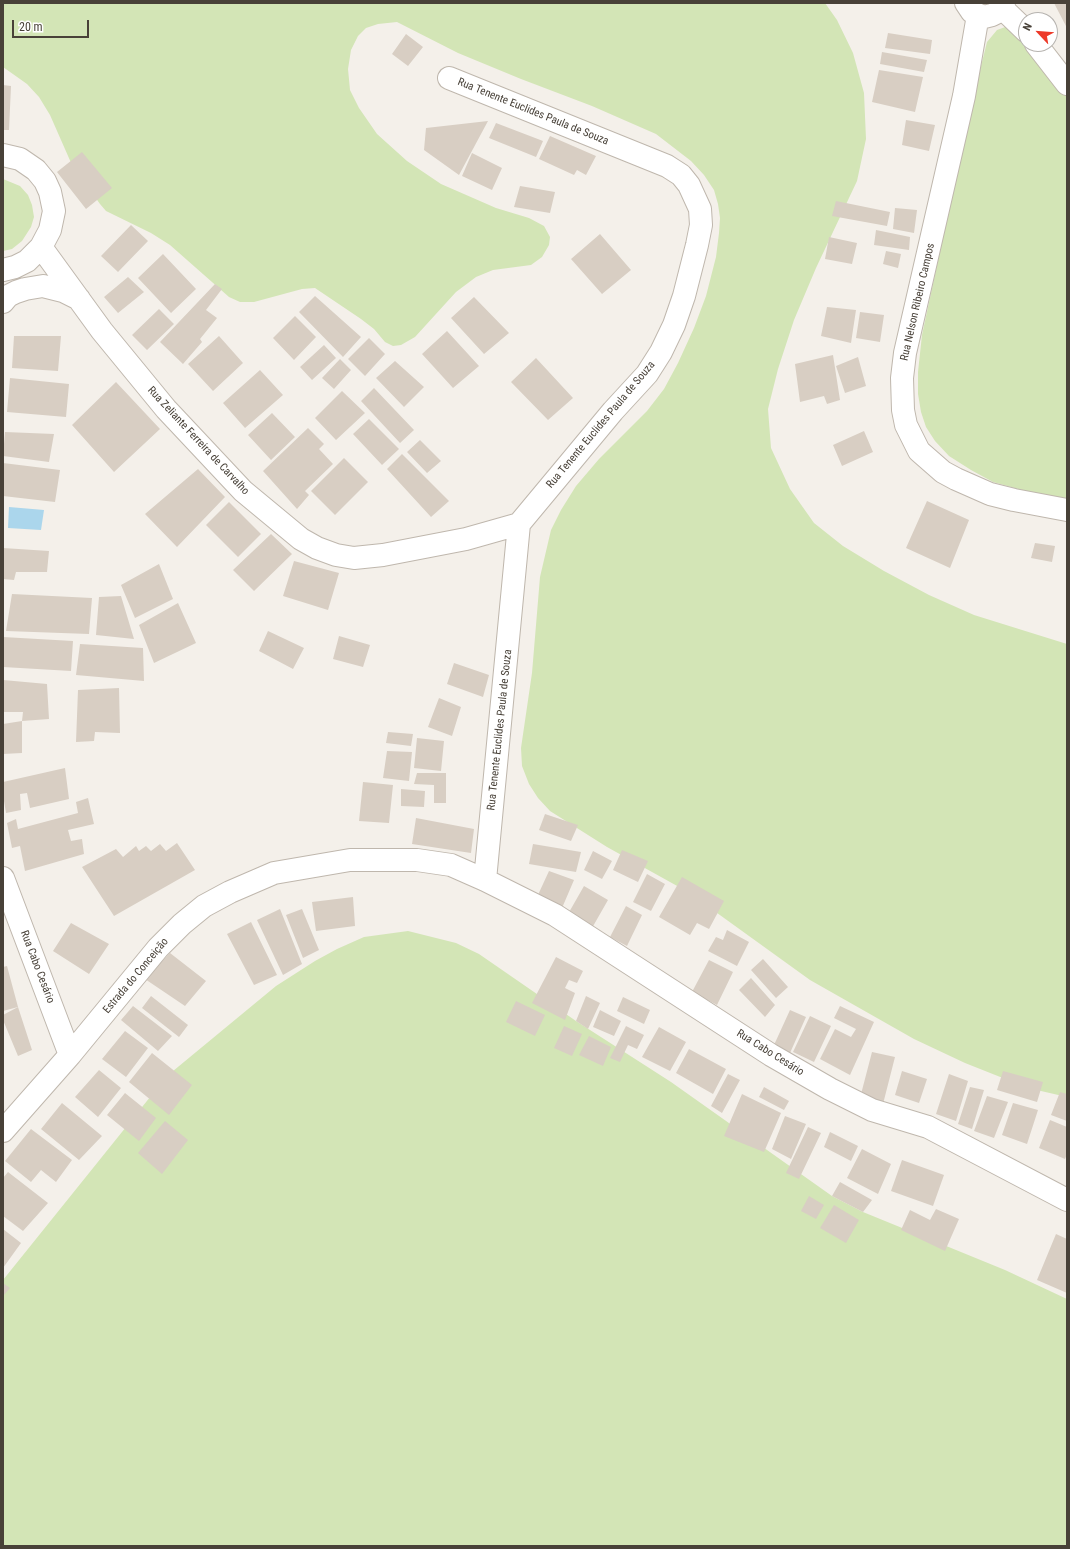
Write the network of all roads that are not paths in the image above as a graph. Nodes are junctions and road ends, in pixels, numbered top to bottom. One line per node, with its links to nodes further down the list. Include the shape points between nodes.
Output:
1 (1003, 5): 2 (street, via 992,16 984,17); 3 (street)
2 (972, 9): 12 (street, Rua Nelson Ribeiro Campos, via 964,96 905,353 902,378 903,410 906,425 919,451 942,472 990,494)
3 (1018, 22)
4 (1042, 52): 6 (street)
5 (450, 78): 13 (street, Rua Tenente Euclides Paula de Souza, via 666,166 681,175 689,185 700,209 701,225 684,296 661,352 647,374)
6 (1067, 84)
7 (3, 155): 8 (street, via 20,159 32,166 50,192 53,218 48,236)
8 (41, 248): 9 (street, via 27,261); 10 (street, Rua Zeliante Ferreira de Carvalho)
9 (3, 270)
10 (79, 299): 11 (street, via 57,288 43,286 16,292); 13 (street, Rua Zeliante Ferreira de Carvalho, via 102,332 166,409 243,491 301,539 317,548 354,558 383,555 466,539)
11 (3, 302)
12 (1067, 510)
13 (519, 524): 15 (street, Rua Tenente Euclides Paula de Souza)
14 (3, 878): 16 (street, Rua Cabo Cesário)
15 (486, 880): 16 (street, Estrada do Conceição, via 451,866 417,860 350,860 274,873 204,906 182,924 158,948); 18 (street, Rua Cabo Cesário, via 555,915 771,1055 830,1089 872,1110 928,1127)
16 (70, 1055): 17 (street, Estrada do Conceição)
17 (3, 1131)
18 (1067, 1200)

